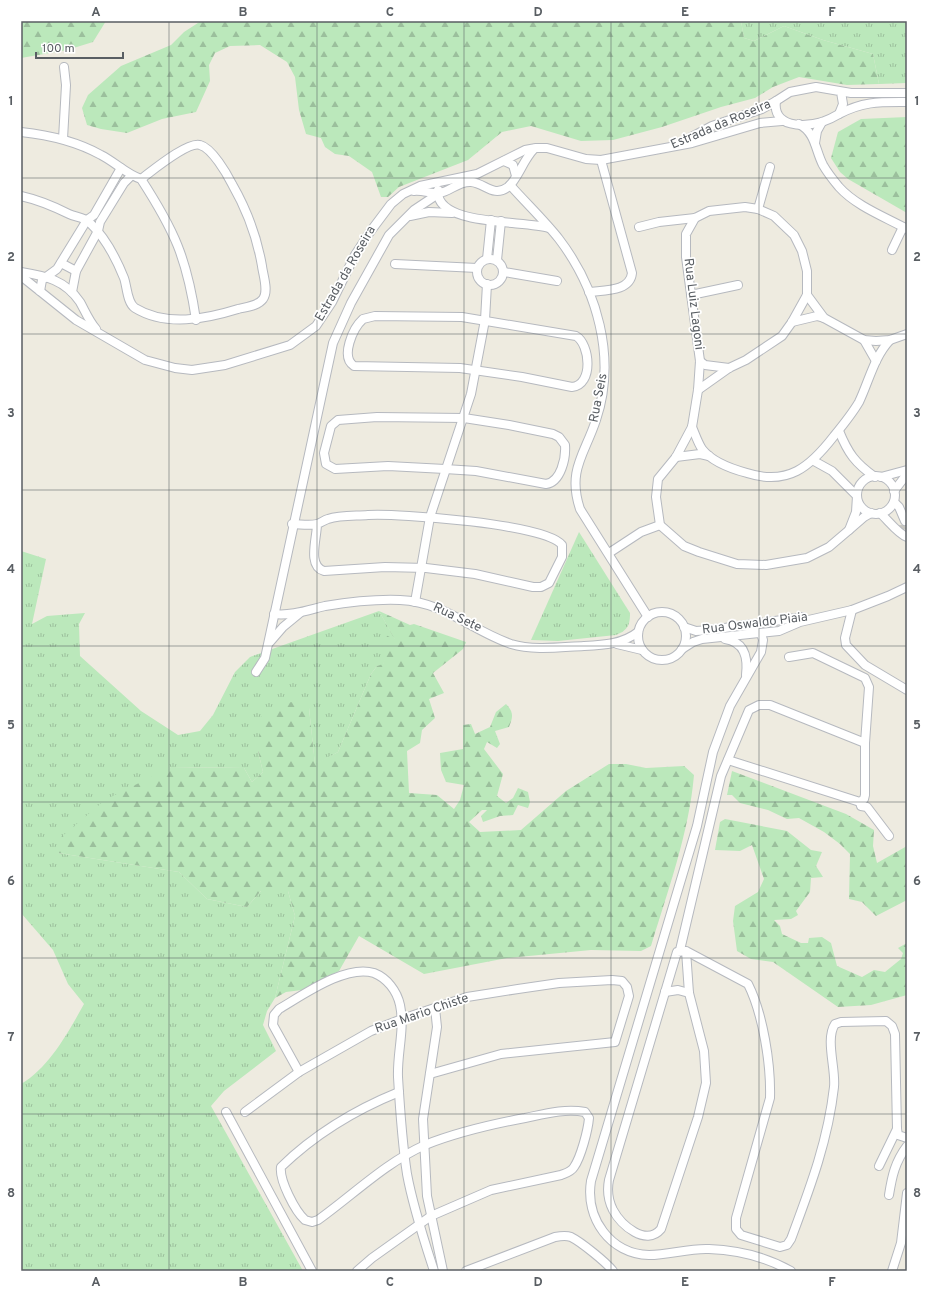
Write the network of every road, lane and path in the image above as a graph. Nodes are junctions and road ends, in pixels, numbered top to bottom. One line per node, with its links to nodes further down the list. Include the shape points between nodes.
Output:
1 (64, 67): 11 (street, via 66,85)
2 (841, 92): 3 (street, Estrada da Roseira); 4 (street, Estrada da Roseira, via 826,87 806,87 790,92); 6 (street, via 843,104)
3 (907, 93)
4 (776, 101): 7 (street, Estrada da Roseira, via 776,114); 14 (street, Estrada da Roseira)
5 (907, 102): 6 (street, Estrada da Roseira, via 868,103)
6 (839, 114): 8 (street, Estrada da Roseira)
7 (782, 121): 9 (street, Estrada da Roseira); 14 (street, Estrada da Roseira, via 760,123)
8 (822, 122): 9 (street, Estrada da Roseira); 12 (street)
9 (799, 124): 12 (street, via 808,131)
10 (21, 132): 11 (street)
11 (63, 139): 18 (street, via 100,154)
12 (815, 143): 40 (street, via 823,166 840,188 856,201)
13 (536, 148): 15 (street, Estrada da Roseira); 16 (street, Estrada da Roseira, via 525,150); 21 (street, via 526,158)
14 (665, 148): 15 (street, Estrada da Roseira)
15 (601, 160): 58 (street, via 632,269 632,277 624,286)
16 (504, 161): 19 (street, Estrada da Roseira); 21 (street, via 513,165)
17 (770, 167): 30 (street)
18 (121, 168): 20 (street); 34 (street, via 94,215)
19 (477, 174): 23 (street, Estrada da Roseira); 24 (street)
20 (131, 176): 22 (street); 41 (street, via 114,197 100,222)
21 (516, 176): 25 (street)
22 (141, 179): 64 (street, via 167,220 181,250); 64 (street, via 188,147 194,144 201,145 207,148 224,170 249,218 260,256 265,286 264,298 247,307)
23 (446, 181): 26 (street, Estrada da Roseira); 27 (street, via 439,187)
24 (480, 185): 25 (street, via 495,191 504,190); 27 (street, via 463,183)
25 (510, 185): 29 (street, Rua Seis)
26 (409, 191): 27 (street); 67 (street, Estrada da Roseira, via 391,204 370,232 316,326 290,345 225,366 192,370 145,360)
27 (438, 194): 31 (street, via 445,206); 32 (street)
28 (21, 196): 34 (street, via 46,202)
29 (532, 208): 37 (street, via 532,215 528,221); 39 (street, Rua Seis)
30 (758, 209): 33 (street, via 727,208 710,211); 60 (street, via 774,216 794,235 806,261)
31 (454, 213): 32 (street, via 428,212); 35 (street)
32 (407, 217): 93 (street, via 383,244 345,314 333,342)
33 (695, 218): 38 (street); 59 (street, Rua Luiz Lagoni, via 686,234 687,274)
34 (87, 220): 41 (street); 45 (street)
35 (491, 220): 36 (street); 43 (street)
36 (501, 221): 37 (street); 44 (street)
37 (518, 223): 39 (street)
38 (640, 227)
39 (550, 228): 58 (street, Rua Seis, via 575,263)
40 (905, 228): 42 (street)
41 (98, 231): 48 (street); 64 (street, via 117,262 134,307 158,317)
42 (892, 250)
43 (487, 259): 44 (street); 47 (street)
44 (497, 260): 50 (street)
45 (61, 262): 48 (street); 52 (street, via 55,271)
46 (395, 264): 47 (street)
47 (477, 268): 54 (street, via 478,278)
48 (76, 271): 57 (street)
49 (21, 272): 52 (street, Estrada da Roseira)
50 (504, 272): 53 (street); 54 (street, via 497,283)
51 (21, 276): 56 (street, Estrada da Roseira)
52 (47, 276): 56 (street, via 42,280); 57 (street, Estrada da Roseira)
53 (557, 281)
54 (487, 284): 65 (street)
55 (738, 285): 59 (street)
56 (40, 291): 62 (street, Estrada da Roseira)
57 (72, 292): 61 (street, Estrada da Roseira)
58 (589, 292): 98 (street, Rua Seis, via 602,336 604,378 597,418 577,465 575,488 580,509)
59 (691, 295): 71 (street, Rua Luiz Lagoni)
60 (807, 295): 63 (street); 66 (street)
61 (81, 304): 62 (street, via 74,312); 67 (street, Estrada da Roseira)
62 (66, 312): 67 (street, Estrada da Roseira)
63 (824, 318): 66 (street, via 817,316); 69 (street)
64 (196, 320)
65 (485, 320): 74 (street); 74 (street, via 578,338 585,346 587,371 583,383 572,387); 74 (street, via 442,316 366,318 356,327 347,353 350,362 358,367)
66 (792, 322): 73 (street, via 782,336)
67 (97, 331)
68 (907, 334): 70 (street)
69 (864, 340): 70 (street); 72 (street)
70 (890, 340): 72 (street)
71 (700, 361): 73 (street, Rua Luiz Lagoni, via 705,365); 75 (street)
72 (876, 361): 78 (street, via 858,403)
73 (729, 368): 75 (street)
74 (476, 370): 76 (street)
75 (698, 390): 77 (street)
76 (464, 418): 82 (street); 82 (street, via 559,437 565,448 558,476 546,484); 82 (street, via 371,417 338,420 330,426 324,457 326,464 332,469 388,466)
77 (692, 427): 79 (street, via 702,449); 80 (street)
78 (839, 431): 81 (street); 85 (street, via 848,452 857,463)
79 (710, 456): 80 (street, via 700,454); 81 (street, via 737,470 770,478 790,474)
80 (676, 457): 95 (street, via 658,479 656,497)
81 (814, 461): 87 (street, via 832,471)
82 (445, 468): 91 (street)
83 (907, 470): 85 (street)
84 (907, 474): 86 (street)
85 (878, 477): 86 (street, via 892,485); 87 (street, via 869,478 860,485)
86 (894, 491): 88 (street)
87 (857, 496): 90 (street, via 862,507); 97 (street, via 856,512)
88 (896, 504): 89 (street); 90 (street); 96 (street)
89 (907, 512)
90 (876, 513): 92 (street); 97 (street, via 864,517)
91 (430, 517): 94 (street, via 368,515 328,519); 99 (street); 99 (street, via 491,524 554,539 562,546 563,554 550,583 537,587 475,574)
92 (888, 519): 96 (street); 96 (street, via 899,533)
93 (292, 524): 94 (street); 104 (street)
94 (317, 524): 99 (street, via 314,561 321,570 329,572 385,567)
95 (660, 525): 97 (street, via 684,546 699,552 737,564 766,565 807,558 829,547); 98 (street, via 641,532)
96 (905, 528)
97 (849, 530)
98 (609, 552): 106 (street, Rua Seis)
99 (419, 568): 101 (street)
100 (907, 587): 102 (street, Rua Oswaldo Piaia)
101 (414, 602): 103 (street, Rua Sete, via 356,602); 113 (street, Rua Sete, via 440,608 514,645 556,647)
102 (852, 610): 105 (street, Rua Oswaldo Piaia); 121 (street, via 845,638 846,646 865,665)
103 (304, 611): 104 (street, Rua Sete); 114 (street, via 273,636)
104 (274, 614): 114 (street)
105 (827, 615): 107 (street, Rua Oswaldo Piaia); 109 (street, Rua Oswaldo Piaia)
106 (648, 617): 108 (street, via 657,613 671,614 679,619); 110 (street)
107 (737, 626): 108 (street, Rua Oswaldo Piaia, via 696,631); 111 (street, via 748,627)
108 (684, 627): 115 (street, via 686,636)
109 (779, 631): 111 (street, Rua Oswaldo Piaia); 117 (street)
110 (638, 632): 113 (street, Rua Sete, via 628,639); 116 (street)
111 (761, 634): 112 (street, Rua Oswaldo Piaia); 117 (street)
112 (717, 638): 115 (street, Rua Oswaldo Piaia, via 693,642); 120 (street, via 732,640 743,648 747,658)
113 (614, 643): 116 (street, Rua Sete)
114 (267, 648): 119 (street)
115 (682, 649): 116 (street, via 672,658 662,660 653,659)
116 (642, 650)
117 (761, 652): 120 (street)
118 (789, 657): 122 (street, via 813,653 865,678 869,687)
119 (256, 672)
120 (746, 678): 152 (street, via 730,706 712,752 697,826 591,1181 590,1202 596,1221 603,1232 613,1242 630,1251 648,1255 696,1249 732,1251 766,1260)
121 (907, 690)
122 (865, 743): 123 (street, via 770,705 760,705 749,710); 124 (street)
123 (728, 760): 124 (street); 126 (street, via 721,776)
124 (862, 800): 125 (street, via 868,802 867,807)
125 (889, 836)
126 (683, 951): 127 (street, via 678,952); 128 (street); 136 (street, via 748,984 762,1029 770,1080 770,1098 736,1218 736,1229 740,1236 780,1247 787,1245 791,1239 826,1136 835,1085 831,1033 835,1024 886,1022 892,1026 895,1034)
127 (665, 992): 128 (street, via 678,990); 128 (street, via 608,1186 611,1204 620,1220 634,1231 646,1236 656,1234 662,1227 698,1117 706,1083 704,1051)
128 (689, 993)
129 (435, 1008): 130 (street, Rua Mario Chiste); 132 (street, via 436,1027); 132 (street, Rua Mario Chiste, via 468,997 559,983 622,981 629,996 614,1042 501,1054)
130 (402, 1019): 131 (street, Rua Mario Chiste, via 371,1031); 131 (street, via 400,1003 391,986 374,974 352,972 329,981 279,1008 274,1015 273,1025); 133 (street)
131 (299, 1072): 135 (street, Rua Mario Chiste)
132 (430, 1074): 138 (street, via 423,1119)
133 (399, 1092): 140 (street); 140 (street, via 354,1114 318,1137 282,1167 280,1176 302,1218 312,1222 374,1176)
134 (226, 1112): 146 (street)
135 (245, 1112)
136 (897, 1129): 137 (street, via 898,1135); 141 (street)
137 (907, 1138)
138 (425, 1146): 140 (street); 144 (street, via 427,1196); 144 (street, via 510,1120 560,1111 585,1112 589,1118 576,1166 571,1171 491,1190)
139 (907, 1146): 143 (street, via 892,1171)
140 (405, 1157): 145 (street)
141 (879, 1166)
142 (907, 1194): 153 (street, via 902,1238)
143 (888, 1195)
144 (431, 1216): 145 (street); 149 (street)
145 (420, 1224): 147 (street); 148 (street)
146 (312, 1271)
147 (358, 1271)
148 (434, 1271)
149 (443, 1271)
150 (466, 1271): 151 (street, via 555,1237 564,1236 571,1237)
151 (613, 1271)
152 (791, 1271)
153 (892, 1271)

